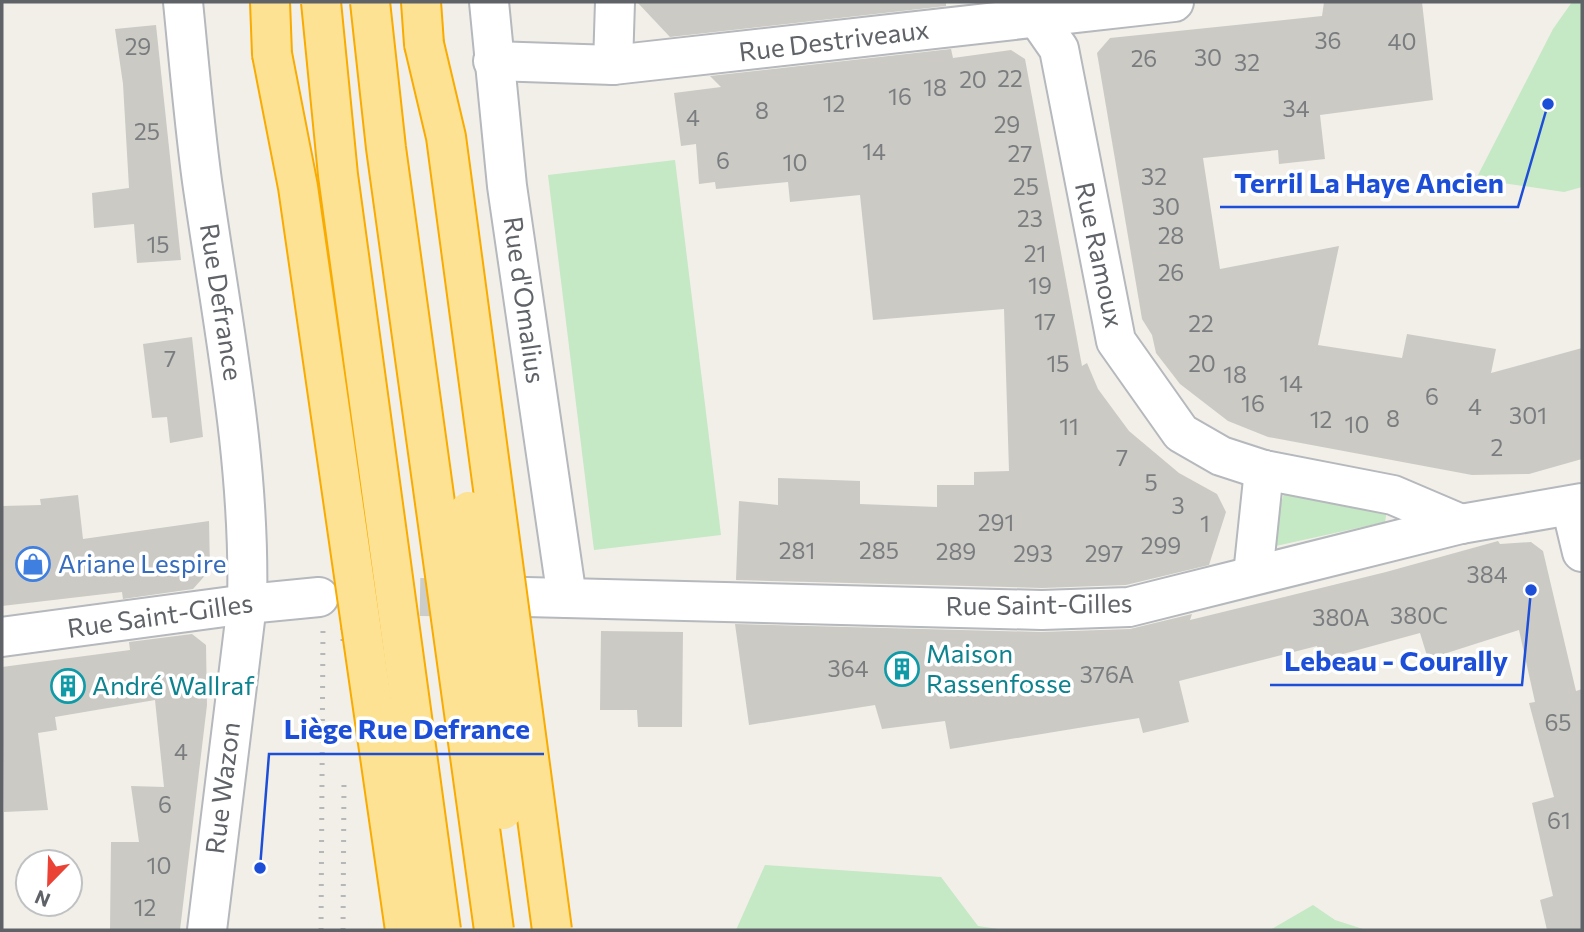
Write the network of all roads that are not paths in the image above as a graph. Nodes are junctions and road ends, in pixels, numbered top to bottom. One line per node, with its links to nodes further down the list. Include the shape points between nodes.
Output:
1 (183, 2): 22 (street, Rue Defrance, via 202,178 240,432)
2 (270, 2): 11 (highway)
3 (321, 2): 27 (highway, bridge, via 338,175)
4 (370, 2): 28 (highway, bridge)
5 (421, 2): 10 (highway)
6 (488, 2): 12 (street, Rue d'Omalius)
7 (615, 2): 13 (street)
8 (1174, 2): 9 (street, Rue Destriveaux)
9 (1035, 9): 13 (street, Rue Destriveaux, via 759,51); 14 (street, Rue Ramoux, via 1059,49 1116,341 1181,433 1222,456)
10 (424, 44): 28 (highway, bridge, via 422,121 507,849); 29 (highway, bridge, via 446,137)
11 (272, 54): 25 (highway, bridge, via 296,280); 26 (highway, bridge, via 298,187)
12 (493, 61): 13 (street, Rue Destriveaux); 21 (street, Rue d'Omalius)
13 (613, 65)
14 (1264, 470): 16 (street, Rue Ramoux, via 1393,495); 18 (street)
15 (1576, 505): 16 (street, Rue Saint-Gilles); 17 (street)
16 (1461, 524): 18 (street, Rue Saint-Gilles)
17 (1582, 552)
18 (1253, 575): 21 (street, Rue Saint-Gilles, via 1129,607 1055,610)
19 (319, 597): 22 (street, Rue Saint-Gilles)
20 (526, 597): 21 (street, Rue Saint-Gilles)
21 (567, 598)
22 (247, 604): 23 (street, Rue Saint-Gilles); 24 (street, Rue Wazon)
23 (2, 637)
24 (206, 930)
25 (385, 930)
26 (405, 930)
27 (441, 930)
28 (496, 930)
29 (552, 930)

